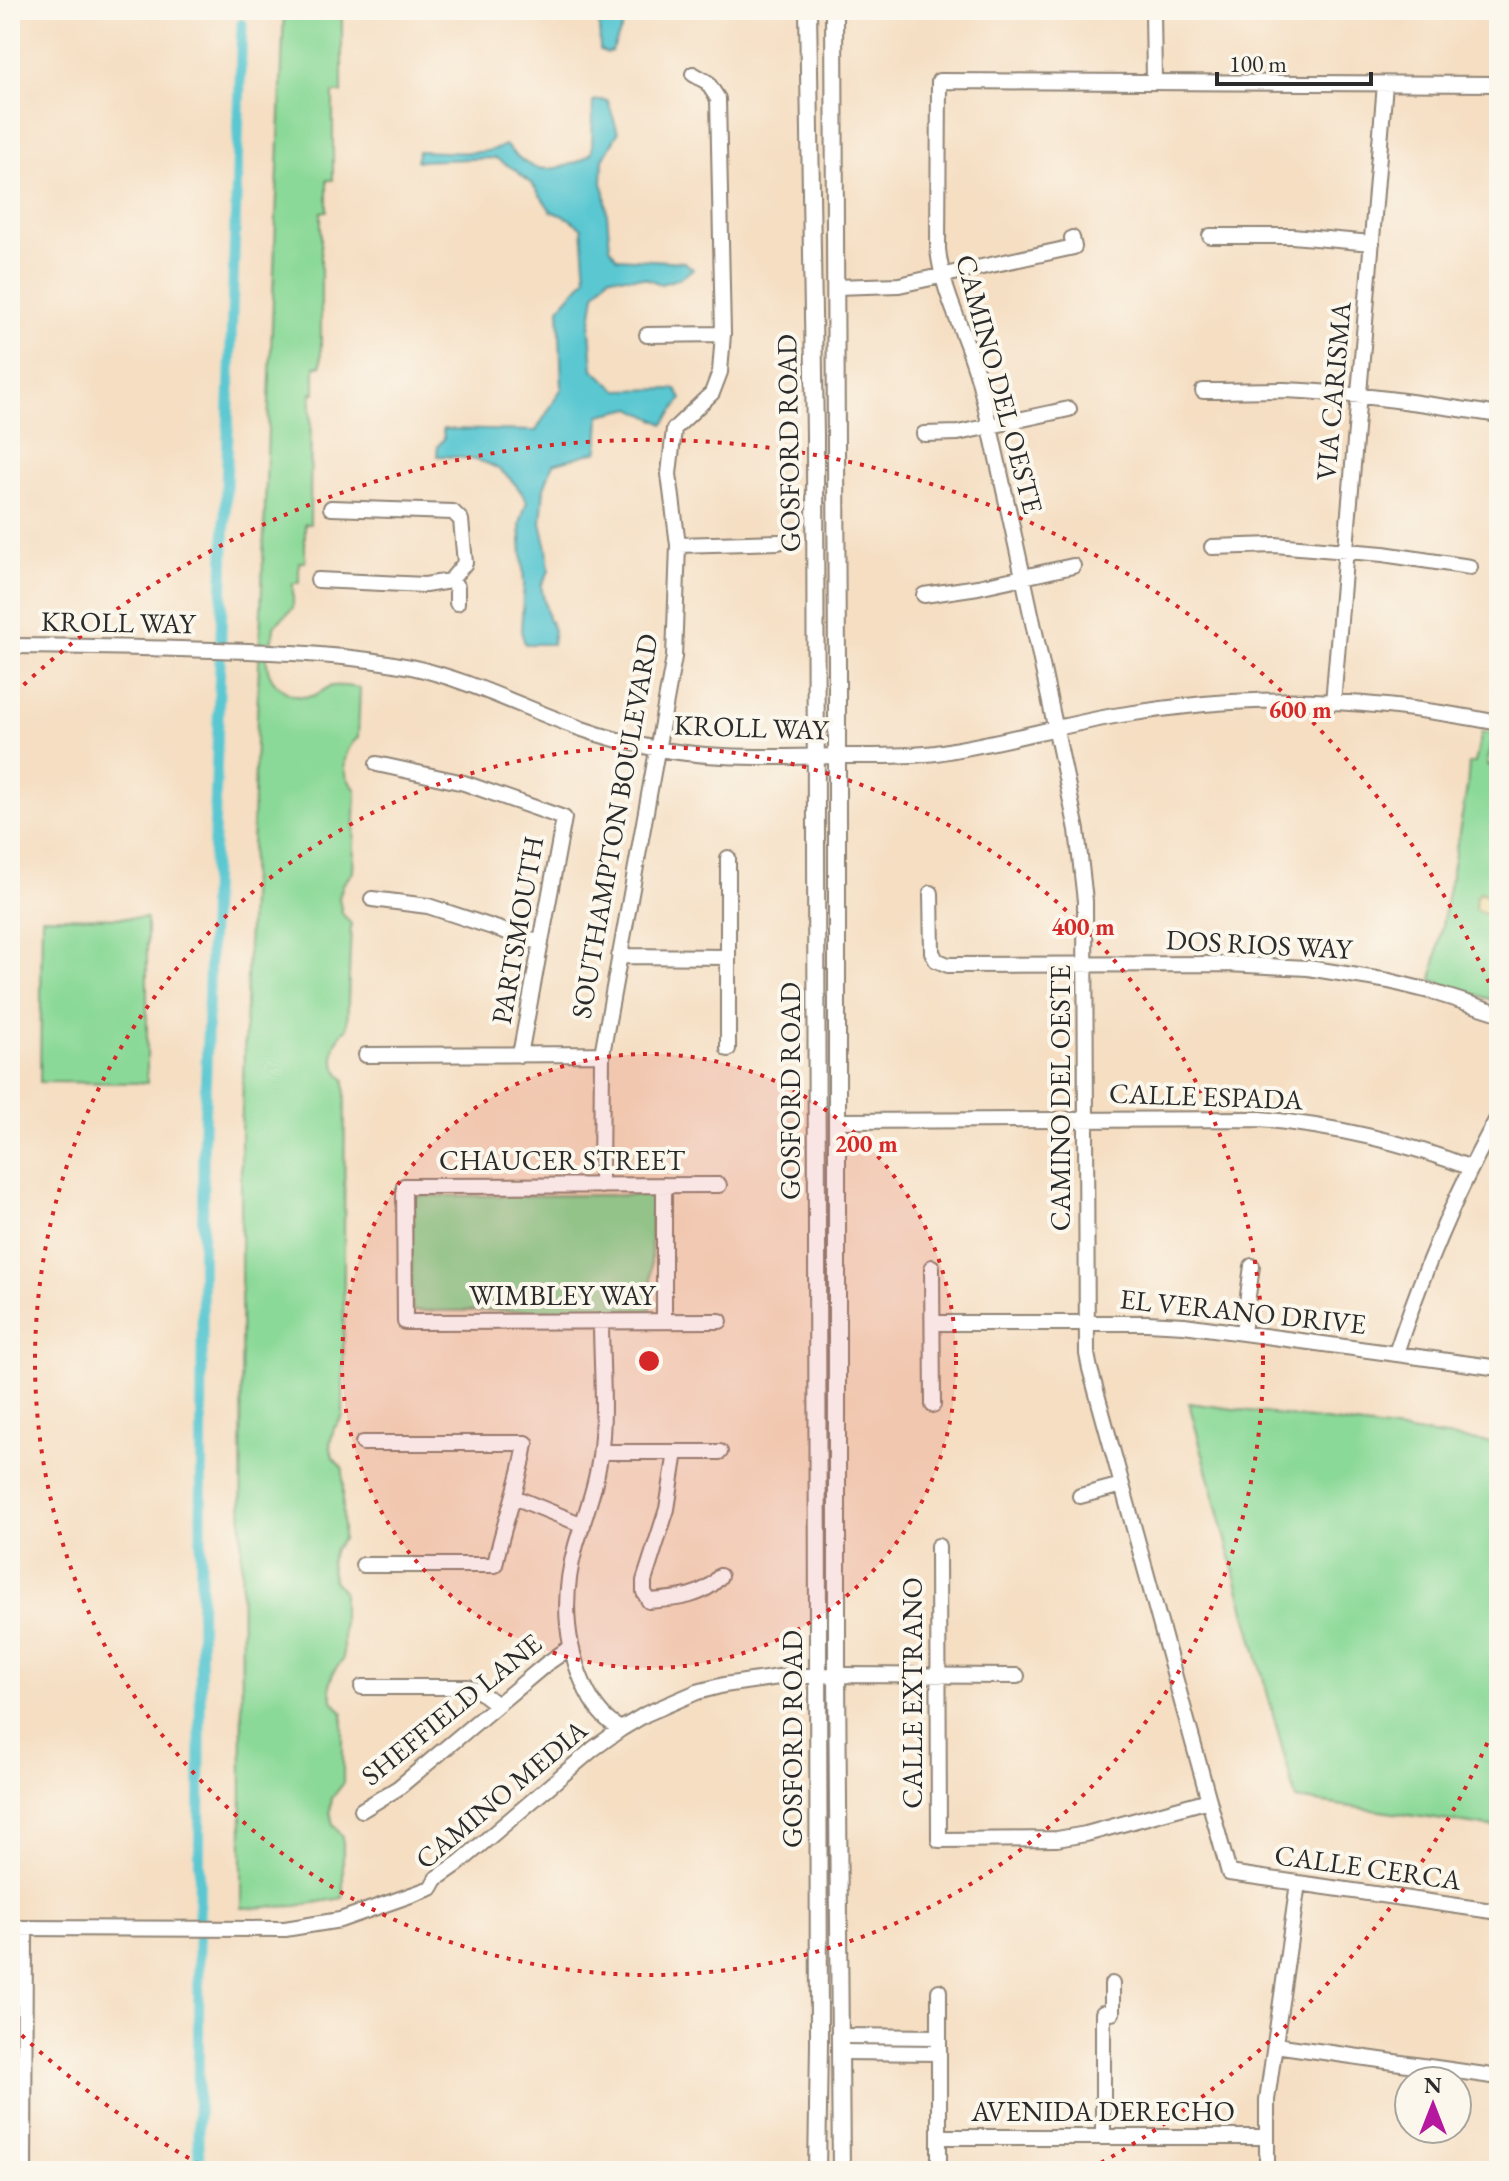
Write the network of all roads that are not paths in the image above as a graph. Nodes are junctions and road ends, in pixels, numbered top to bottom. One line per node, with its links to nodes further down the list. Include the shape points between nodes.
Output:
1 (808, 10): 39 (main road, GOSFORD ROAD)
2 (834, 10): 12 (main road, GOSFORD ROAD)
3 (1153, 10): 5 (street)
4 (693, 74): 13 (street, SOUTHAMPTON BOULEVARD, via 707,82 718,99)
5 (1154, 82): 6 (street); 11 (street, CAMINO DEL OESTE, via 939,81)
6 (1385, 84): 7 (street); 10 (street, VIA CARISMA)
7 (1499, 84)
8 (1210, 236): 10 (street)
9 (1072, 238): 11 (street, via 1074,247)
10 (1372, 243): 16 (street, VIA CARISMA)
11 (942, 276): 12 (street, via 899,285); 19 (street, CAMINO DEL OESTE)
12 (835, 287): 38 (main road, GOSFORD ROAD)
13 (723, 334): 14 (street); 23 (street, SOUTHAMPTON BOULEVARD, via 720,372 712,393 674,429 669,474)
14 (647, 335)
15 (1203, 391): 16 (street)
16 (1359, 396): 18 (street); 25 (street, VIA CARISMA)
17 (1069, 409): 19 (street)
18 (1499, 415)
19 (989, 427): 20 (street); 28 (street, CAMINO DEL OESTE)
20 (924, 434)
21 (331, 508): 30 (street, via 453,512 461,520 465,563)
22 (779, 542): 23 (street)
23 (678, 545): 37 (street, SOUTHAMPTON BOULEVARD, via 674,657)
24 (1212, 547): 25 (street)
25 (1346, 550): 27 (street); 34 (street, VIA CARISMA)
26 (1073, 566): 28 (street)
27 (1470, 567)
28 (1022, 578): 31 (street); 36 (street, CAMINO DEL OESTE)
29 (318, 580): 30 (street, via 425,585)
30 (450, 581): 32 (street, via 457,587)
31 (924, 595)
32 (457, 603)
33 (10, 646): 37 (street, KROLL WAY, via 309,654 412,667 579,728)
34 (1333, 703): 35 (street, KROLL WAY); 36 (street, KROLL WAY, via 1210,704)
35 (1499, 723)
36 (1055, 728): 38 (street, KROLL WAY, via 930,753); 47 (street, CAMINO DEL OESTE, via 1083,865)
37 (657, 749): 39 (street, KROLL WAY); 45 (street, SOUTHAMPTON BOULEVARD)
38 (837, 756): 39 (street, KROLL WAY); 55 (main road, GOSFORD ROAD)
39 (816, 757): 84 (main road, GOSFORD ROAD)
40 (377, 764): 44 (street, PARTSMOUTH, via 464,783 564,818)
41 (728, 858): 46 (street)
42 (931, 893): 47 (street, DOS RIOS WAY, via 936,960 948,965)
43 (372, 899): 44 (street, via 428,906)
44 (541, 943): 52 (street, PARTSMOUTH)
45 (619, 956): 46 (street); 50 (street, SOUTHAMPTON BOULEVARD)
46 (728, 957): 49 (street)
47 (1086, 964): 48 (street, DOS RIOS WAY, via 1308,968 1389,981); 54 (street, CAMINO DEL OESTE)
48 (1499, 1013)
49 (728, 1049)
50 (602, 1054): 52 (street); 59 (street, SOUTHAMPTON BOULEVARD)
51 (366, 1055): 52 (street)
52 (520, 1055)
53 (1499, 1115): 56 (street)
54 (1086, 1119): 55 (street, CALLE ESPADA); 56 (street, CALLE ESPADA, via 1303,1123 1394,1141); 67 (street, CAMINO DEL OESTE)
55 (837, 1121): 85 (main road, GOSFORD ROAD)
56 (1471, 1168): 69 (street)
57 (664, 1185): 58 (street, CHAUCER STREET); 59 (street, CHAUCER STREET); 63 (street)
58 (719, 1185)
59 (601, 1186): 65 (street, CHAUCER STREET, via 404,1186)
60 (1252, 1266): 68 (street)
61 (932, 1267): 66 (street)
62 (601, 1321): 63 (street, WIMBLEY WAY); 65 (street, WIMBLEY WAY); 73 (street)
63 (664, 1321): 64 (street, WIMBLEY WAY)
64 (720, 1321)
65 (405, 1322)
66 (933, 1323): 67 (street, EL VERANO DRIVE); 71 (street)
67 (1087, 1323): 68 (street, EL VERANO DRIVE); 76 (street, CAMINO DEL OESTE, via 1090,1369)
68 (1243, 1332): 69 (street, EL VERANO DRIVE)
69 (1396, 1353): 70 (street, EL VERANO DRIVE)
70 (1499, 1368)
71 (933, 1405)
72 (363, 1443): 78 (street, via 526,1443)
73 (601, 1452): 74 (street); 79 (street)
74 (676, 1452): 75 (street); 82 (street, via 644,1592 649,1601 673,1599 701,1592)
75 (720, 1452)
76 (1122, 1485): 77 (street); 91 (street, CAMINO DEL OESTE)
77 (1080, 1496)
78 (514, 1497): 79 (street); 81 (street, via 495,1565)
79 (583, 1525): 83 (street, via 567,1591)
80 (938, 1546): 86 (street, CALLE EXTRANO)
81 (363, 1565)
82 (720, 1576)
83 (571, 1647): 89 (street, SHEFFIELD LANE); 90 (street, via 596,1706)
84 (817, 1675): 85 (street, CAMINO MEDIA); 90 (street, CAMINO MEDIA, via 724,1685 671,1702); 109 (main road, GOSFORD ROAD)
85 (837, 1675): 86 (street, CAMINO MEDIA); 100 (main road, GOSFORD ROAD)
86 (938, 1676): 87 (street, CAMINO MEDIA); 91 (street, CALLE EXTRANO, via 939,1840 1057,1839)
87 (1017, 1676)
88 (362, 1687): 89 (street, via 468,1687)
89 (497, 1705): 92 (street, SHEFFIELD LANE, via 398,1788)
90 (621, 1729): 96 (street, CAMINO MEDIA, via 431,1888 361,1914 313,1926 263,1929)
91 (1209, 1800): 93 (street, CAMINO DEL OESTE)
92 (362, 1810)
93 (1229, 1873): 94 (street, CALLE CERCA)
94 (1298, 1883): 95 (street, CALLE CERCA); 101 (street)
95 (1499, 1912)
96 (17, 1928): 103 (street)
97 (1112, 1984): 106 (street, via 1112,2013 1103,2013)
98 (939, 1991): 99 (street)
99 (939, 2037): 100 (street); 102 (street)
100 (841, 2044): 102 (street); 110 (main road, GOSFORD ROAD)
101 (1275, 2045): 104 (street); 107 (street)
102 (939, 2053): 105 (street)
103 (17, 2076): 108 (street)
104 (1499, 2077)
105 (939, 2137): 106 (street, AVENIDA DERECHO); 111 (street)
106 (1103, 2137): 107 (street, AVENIDA DERECHO)
107 (1267, 2137): 112 (street)
108 (24, 2171)
109 (817, 2171)
110 (841, 2171)
111 (939, 2171)
112 (1267, 2171)

